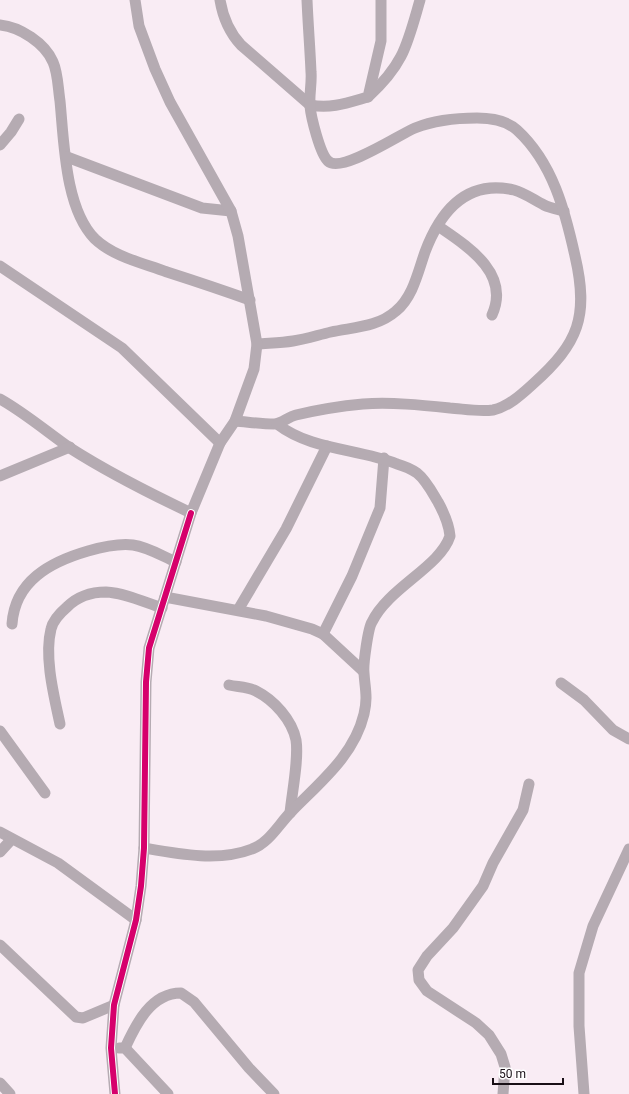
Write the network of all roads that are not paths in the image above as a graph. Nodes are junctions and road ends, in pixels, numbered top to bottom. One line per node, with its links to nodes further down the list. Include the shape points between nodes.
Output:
1 (135, 0): 13 (street, via 139,26 154,69)
2 (220, 0): 8 (street, via 231,34)
3 (306, 0): 8 (street, via 311,76)
4 (381, 0): 7 (street, via 381,41)
5 (420, 0): 7 (street, via 400,61)
6 (0, 25): 11 (street, via 13,27 29,36 46,50 53,62 58,82)
7 (368, 97): 8 (street, via 335,107)
8 (310, 105): 12 (street, via 326,159 333,164 350,161 417,127 460,118 489,118 503,121 516,128 544,164 558,191)
9 (19, 119): 10 (street)
10 (0, 145)
11 (66, 157): 13 (street, via 202,208); 16 (street, via 71,193 79,216 84,226 107,249 129,259)
12 (564, 211): 14 (street, via 550,208 514,190 482,189 458,200 447,210); 21 (street, via 580,277 582,303 579,321 575,334 562,355 504,407 480,411 385,403 361,404 294,415)
13 (231, 212): 16 (street)
14 (438, 226): 17 (street, via 470,249 487,269 497,290 496,306); 18 (street, via 410,294 403,305 390,316 367,326 294,341)
15 (0, 266): 22 (street, via 122,348)
16 (250, 300): 18 (street)
17 (492, 315)
18 (257, 344): 20 (street, via 254,369)
19 (0, 399): 24 (street)
20 (235, 421): 21 (street); 22 (street)
21 (277, 424): 23 (street, via 296,437)
22 (220, 442): 27 (street)
23 (327, 446): 25 (street); 30 (street, via 286,530)
24 (70, 447): 26 (street); 27 (street, via 124,481)
25 (384, 458): 32 (street, via 380,508 352,576); 33 (street, via 416,472 424,479 444,514 450,536 440,552 382,605 370,625)
26 (0, 476)
27 (191, 513): 28 (street)
28 (176, 562): 29 (street); 31 (street, via 133,545 101,548 68,557 43,571 20,594 14,605)
29 (164, 602): 30 (street); 36 (street, via 105,592 86,594 74,600 56,619 51,628 49,642 50,669); 44 (street, via 150,648 146,682)
30 (238, 610): 32 (street, via 298,624)
31 (12, 624)
32 (323, 634): 33 (street)
33 (363, 671): 41 (street, via 367,700 362,725 342,759)
34 (560, 683): 38 (street, via 584,700 613,730)
35 (229, 685): 41 (street, via 248,688 265,697 283,714 292,728 296,739 296,752)
36 (60, 724)
37 (0, 731): 40 (street)
38 (629, 739)
39 (529, 784): 57 (street, via 523,810 483,886 418,970 419,980 426,991 476,1023 489,1035 501,1054 505,1067)
40 (45, 793)
41 (290, 813): 44 (street, via 264,842 252,850 240,853 216,856)
42 (0, 832): 43 (street)
43 (11, 840): 46 (street); 47 (street, via 58,863)
44 (144, 848): 47 (street)
45 (629, 849): 58 (street, via 593,926 579,974 579,1026)
46 (0, 852)
47 (136, 920): 49 (street)
48 (0, 945): 49 (street, via 76,1017 83,1018)
49 (114, 1005): 50 (street)
50 (111, 1048): 51 (street); 54 (street)
51 (125, 1048): 55 (street); 56 (street, via 140,1020 156,1001 170,994 181,993 194,1002)
52 (0, 1083): 53 (street)
53 (10, 1094)
54 (115, 1094)
55 (168, 1094)
56 (274, 1094)
57 (503, 1094)
58 (584, 1094)

